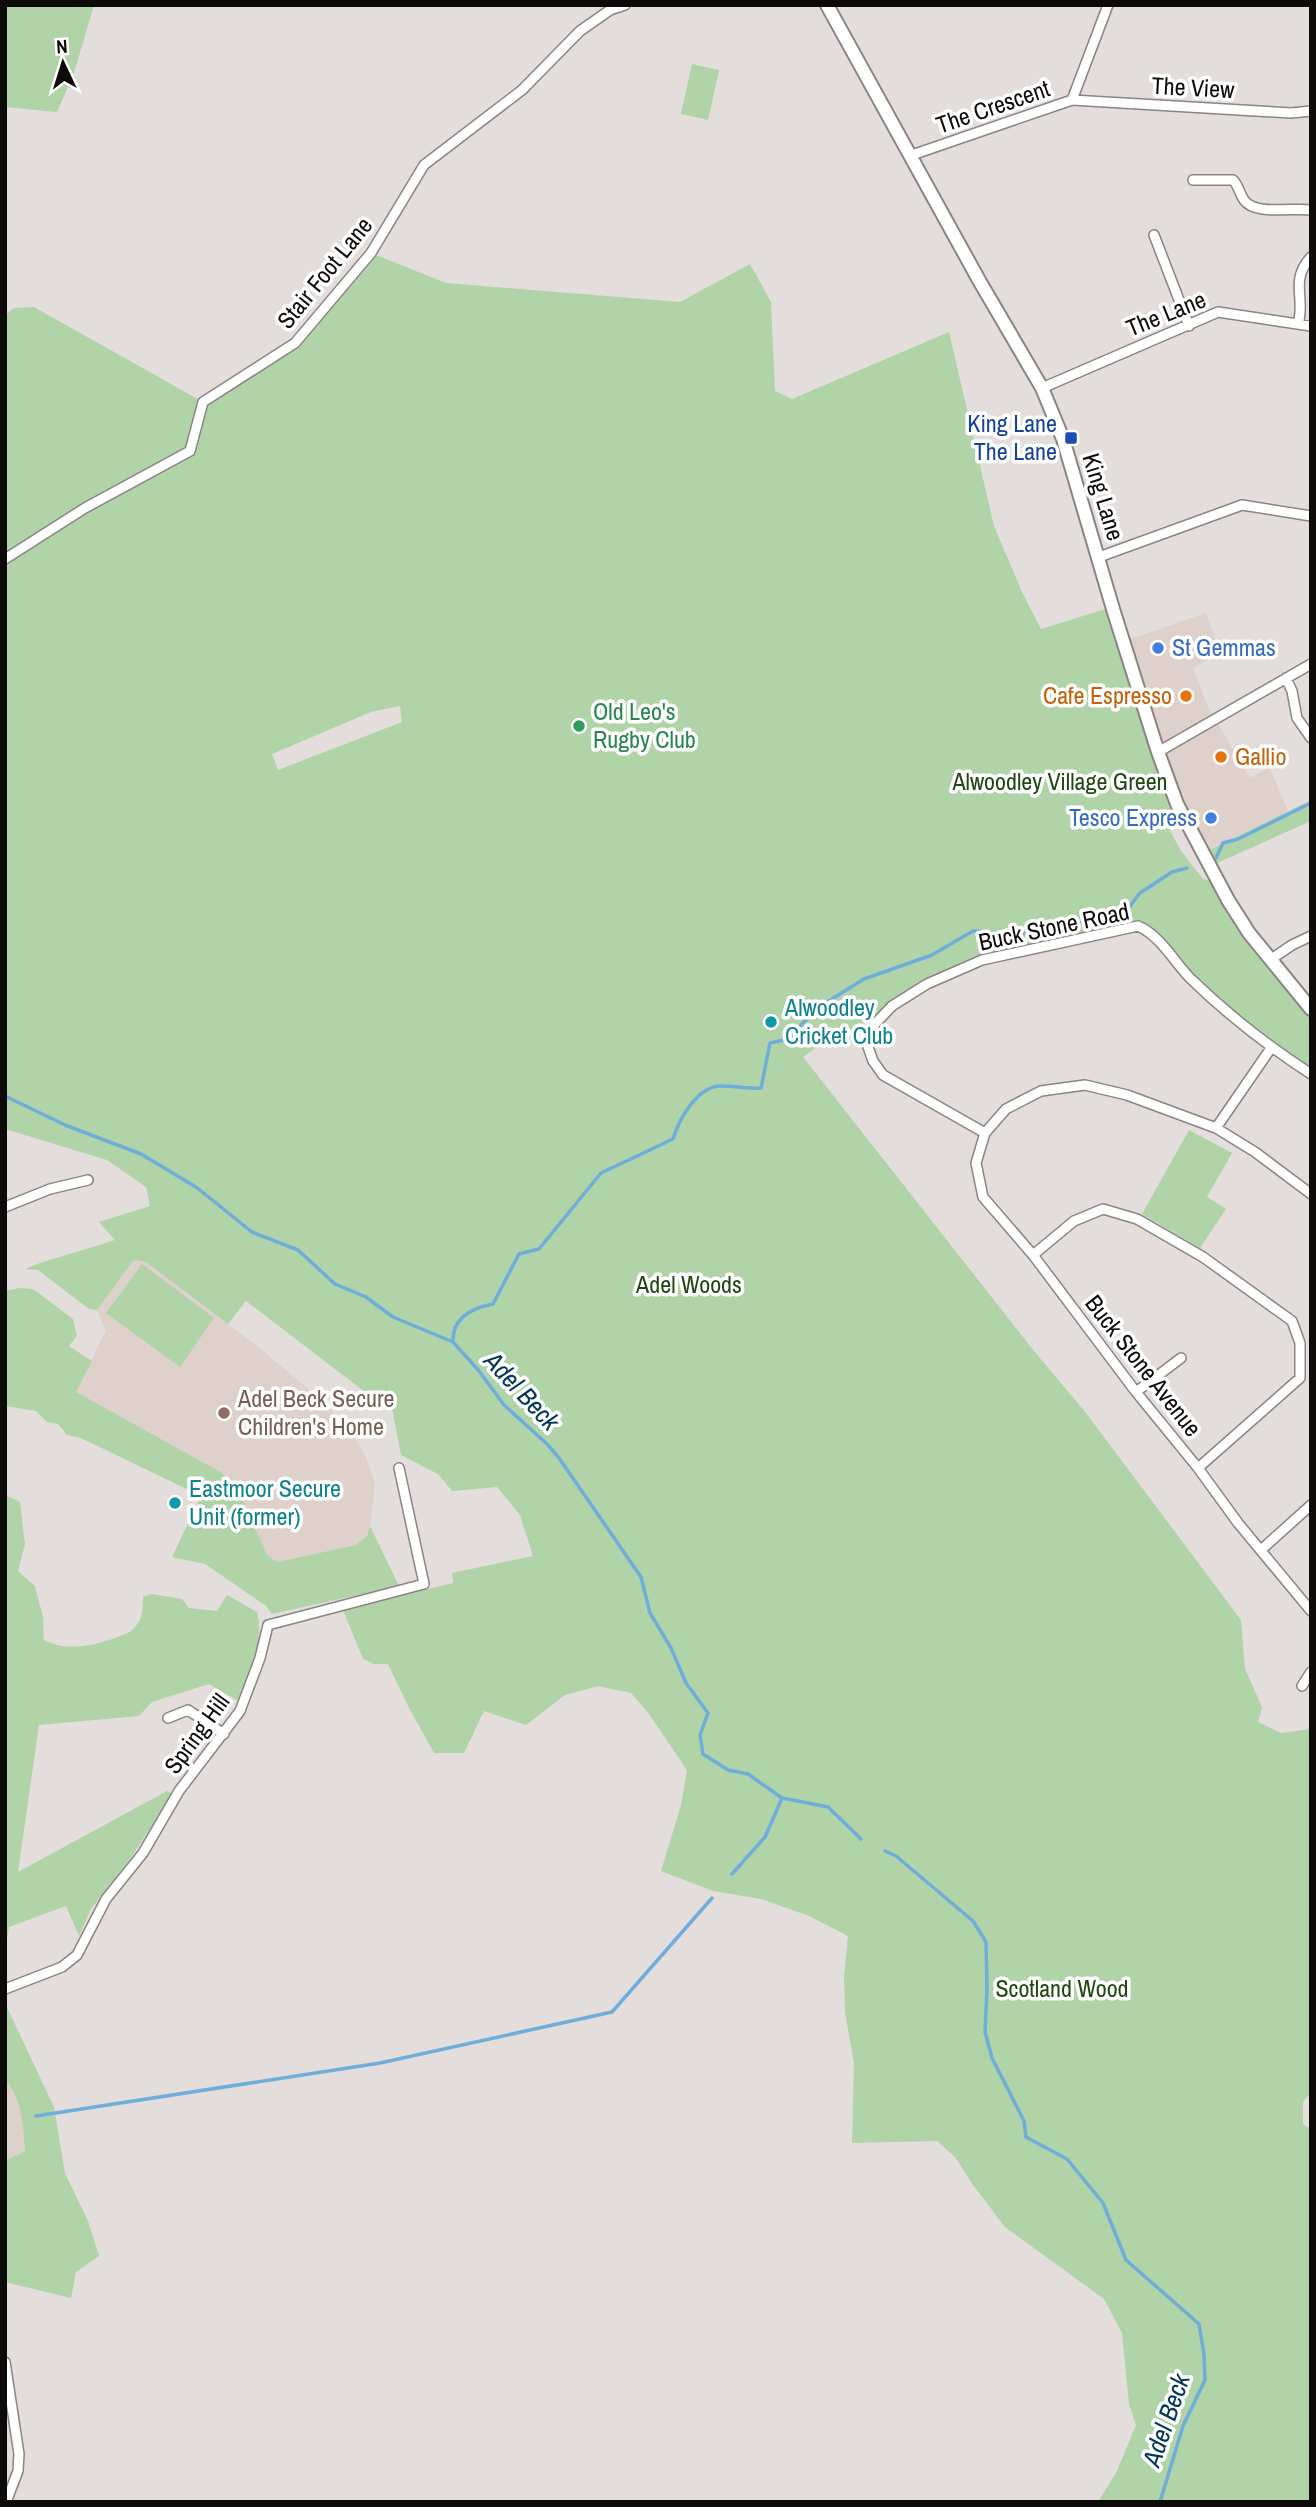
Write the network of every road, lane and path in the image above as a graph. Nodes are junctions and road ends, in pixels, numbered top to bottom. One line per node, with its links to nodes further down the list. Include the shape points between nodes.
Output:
1 (625, 5): 17 (street, Stair Foot Lane, via 580,30 522,90 424,165 370,253 295,343 203,402 190,451 85,508)
2 (827, 5): 6 (street, King Lane)
3 (1106, 6): 4 (street, The Crescent)
4 (1072, 100): 5 (street, The View); 6 (street, The Crescent)
5 (1311, 111)
6 (909, 156): 14 (street, King Lane)
7 (1193, 180): 8 (street, via 1233,180 1252,207)
8 (1311, 210)
9 (1154, 235): 12 (street)
10 (1311, 257): 11 (street, via 1298,281)
11 (1298, 324): 12 (street, The Lane, via 1218,312); 13 (street, The Lane)
12 (1189, 326): 14 (street, The Lane)
13 (1311, 326)
14 (1042, 388): 16 (street, King Lane)
15 (1311, 516): 16 (street, via 1242,505)
16 (1100, 557): 21 (street, King Lane)
17 (5, 559)
18 (1311, 664): 19 (street)
19 (1286, 678): 20 (street, via 1297,718); 21 (street)
20 (1311, 738)
21 (1158, 752): 23 (street, King Lane, via 1177,804 1223,891)
22 (1311, 936): 23 (street)
23 (1270, 960): 24 (street, King Lane)
24 (1311, 1009)
25 (1271, 1048): 26 (street, Buck Stone Road); 27 (street); 28 (street, Buck Stone Road, via 1190,978 1149,931 1138,926 982,960 927,984 892,1006 874,1025 868,1047 883,1075)
26 (1311, 1074)
27 (1216, 1128): 28 (street, via 1085,1085 1041,1091 1006,1109); 30 (street)
28 (985, 1133): 32 (street, Buck Stone Avenue, via 976,1163 983,1197)
29 (88, 1180): 31 (street)
30 (1311, 1195)
31 (5, 1207)
32 (1033, 1255): 34 (street, Buck Stone Avenue); 36 (street, via 1074,1221 1103,1209 1137,1219 1203,1257 1292,1321 1300,1343 1300,1378)
33 (1181, 1358): 34 (street)
34 (1136, 1392): 36 (street, Buck Stone Avenue)
35 (400, 1468): 43 (street, Spring Hill, via 424,1584 268,1625 244,1704)
36 (1198, 1468): 38 (street, Buck Stone Avenue)
37 (1311, 1505): 38 (street)
38 (1261, 1550): 39 (street, Buck Stone Avenue)
39 (1311, 1611)
40 (1311, 1672): 41 (street)
41 (1302, 1686)
42 (168, 1718): 43 (street, via 188,1710)
43 (224, 1734): 44 (street, Spring Hill, via 106,1899 77,1955 62,1966)
44 (5, 1989)
45 (5, 2362): 46 (street, via 19,2454)
46 (6, 2502)

